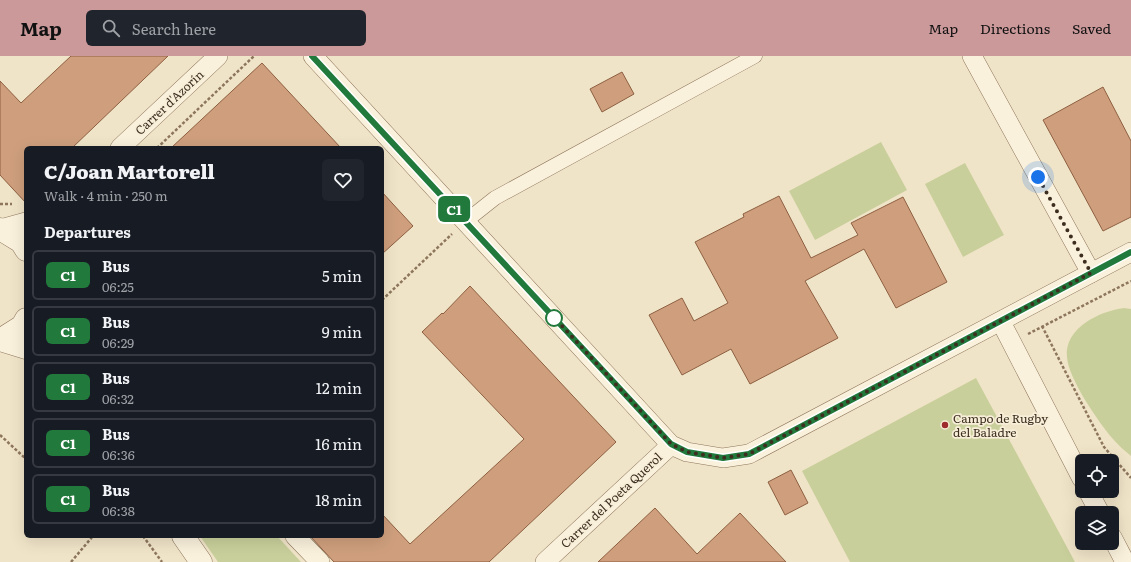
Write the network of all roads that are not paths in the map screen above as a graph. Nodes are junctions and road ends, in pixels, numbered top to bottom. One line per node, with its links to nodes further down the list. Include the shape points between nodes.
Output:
1 (218, 56): 5 (street, Carrer d'Azorín)
2 (312, 56): 6 (street)
3 (755, 56): 6 (street, via 495,198)
4 (972, 56): 11 (street)
5 (122, 146)
6 (466, 221): 16 (street)
7 (24, 223): 8 (street)
8 (0, 229): 9 (street, via 21,242)
9 (24, 247)
10 (1131, 252): 11 (street, Carrer del Poeta Querol)
11 (1091, 273): 13 (street, Carrer del Poeta Querol)
12 (24, 322): 14 (street)
13 (1001, 322): 16 (street, Carrer del Poeta Querol, via 749,454 723,458 687,452); 17 (street)
14 (0, 340): 15 (street)
15 (24, 347)
16 (671, 444): 23 (street, Carrer del Poeta Querol)
17 (1075, 465)
18 (183, 538): 21 (street)
19 (297, 538): 22 (street)
20 (1119, 550): 24 (street)
21 (201, 562)
22 (320, 562)
23 (545, 562)
24 (1125, 562)

